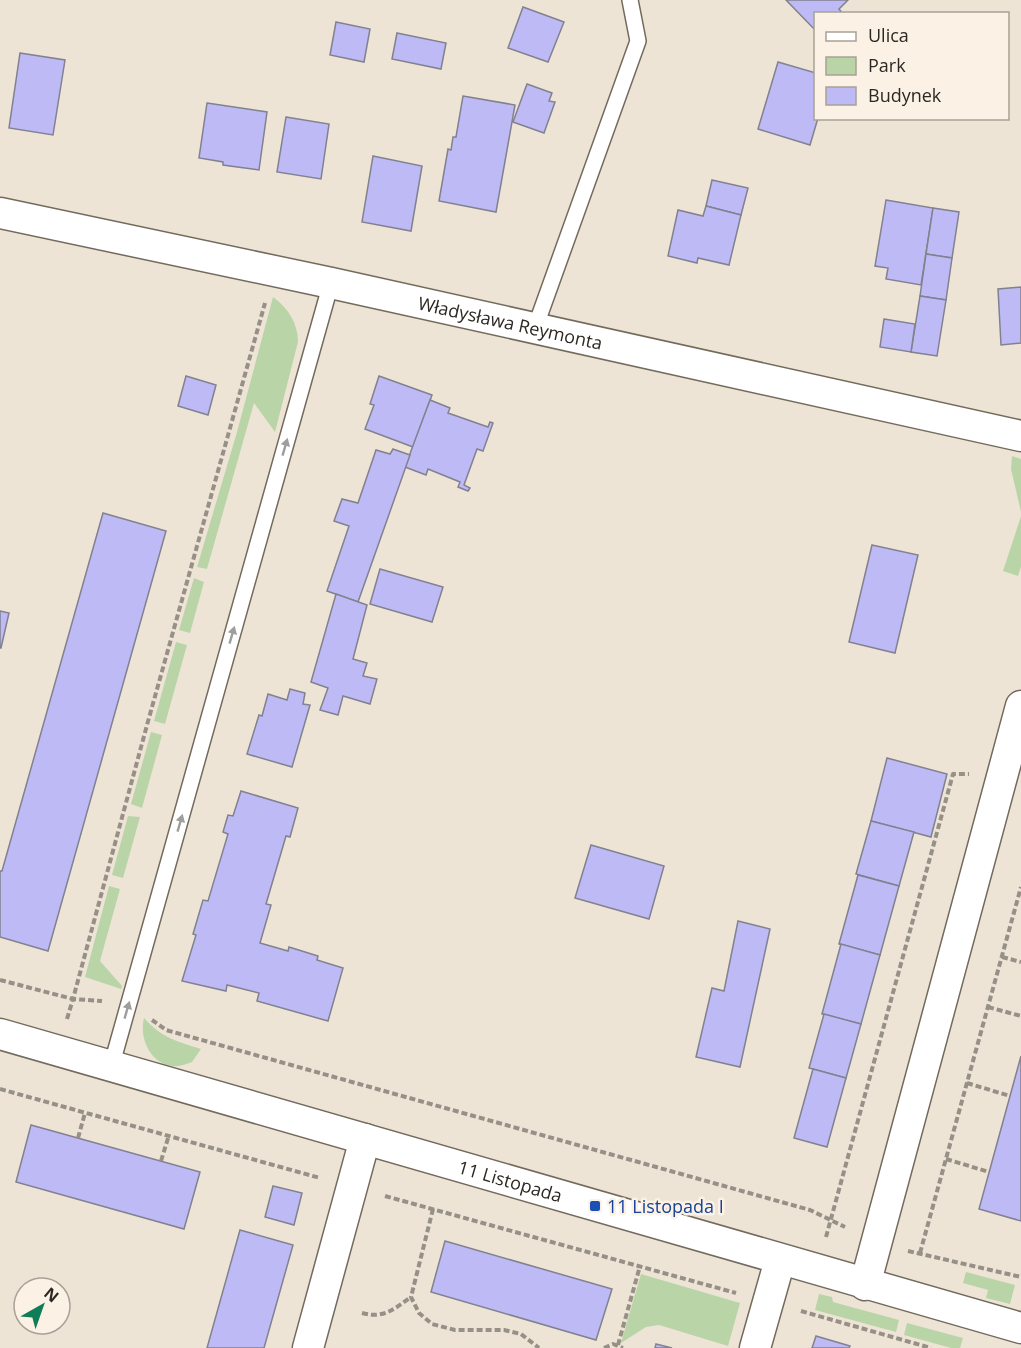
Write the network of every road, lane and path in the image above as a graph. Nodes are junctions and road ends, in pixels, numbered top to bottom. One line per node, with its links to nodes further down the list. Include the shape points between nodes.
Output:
1 (630, 0): 5 (lane, via 638,41)
2 (0, 213): 3 (street, Władysława Reymonta)
3 (274, 270): 4 (street, Władysława Reymonta); 13 (path)
4 (331, 283): 5 (street, Władysława Reymonta); 14 (lane, one-way to 4)
5 (536, 328): 6 (street, Władysława Reymonta)
6 (1021, 435)
7 (1021, 706): 8 (street)
8 (1012, 776): 32 (path, via 953,774); 33 (street)
9 (1021, 887): 10 (path)
10 (1002, 957): 11 (path); 15 (path)
11 (1021, 962)
12 (0, 980): 13 (path)
13 (73, 999): 14 (path); 18 (path)
14 (129, 1004): 19 (lane, one-way to 14); 32 (path, via 166,1030 799,1207)
15 (988, 1007): 16 (path); 20 (path)
16 (1021, 1016)
17 (0, 1034): 18 (street, 11 Listopada)
18 (57, 1051): 19 (street, 11 Listopada)
19 (111, 1066): 26 (street, 11 Listopada)
20 (967, 1083): 22 (path); 27 (path)
21 (0, 1089): 23 (path)
22 (1010, 1096)
23 (85, 1112): 24 (path); 25 (path)
24 (169, 1135): 28 (path); 30 (path)
25 (78, 1138)
26 (365, 1139): 30 (street); 35 (street, 11 Listopada)
27 (946, 1159): 29 (path); 34 (path)
28 (161, 1161)
29 (989, 1172)
30 (352, 1186): 31 (path); 46 (street)
31 (433, 1209): 36 (path); 40 (path)
32 (830, 1220): 33 (path); 37 (path)
33 (877, 1240): 34 (path); 39 (street)
34 (920, 1254): 38 (path)
35 (780, 1260): 37 (street, 11 Listopada); 41 (street)
36 (640, 1266): 41 (path); 45 (path)
37 (816, 1270): 39 (street, 11 Listopada); 42 (path)
38 (1021, 1277)
39 (865, 1285): 44 (street, 11 Listopada)
40 (411, 1297): 43 (path, via 383,1315); 47 (path, via 419,1313 432,1324 455,1330 504,1330 521,1334)
41 (768, 1302): 42 (path); 50 (street)
42 (806, 1312): 51 (path)
43 (362, 1313)
44 (1021, 1328)
45 (618, 1345): 48 (path); 49 (path)
46 (308, 1348)
47 (539, 1348)
48 (604, 1348)
49 (623, 1348)
50 (755, 1348)
51 (930, 1348)

